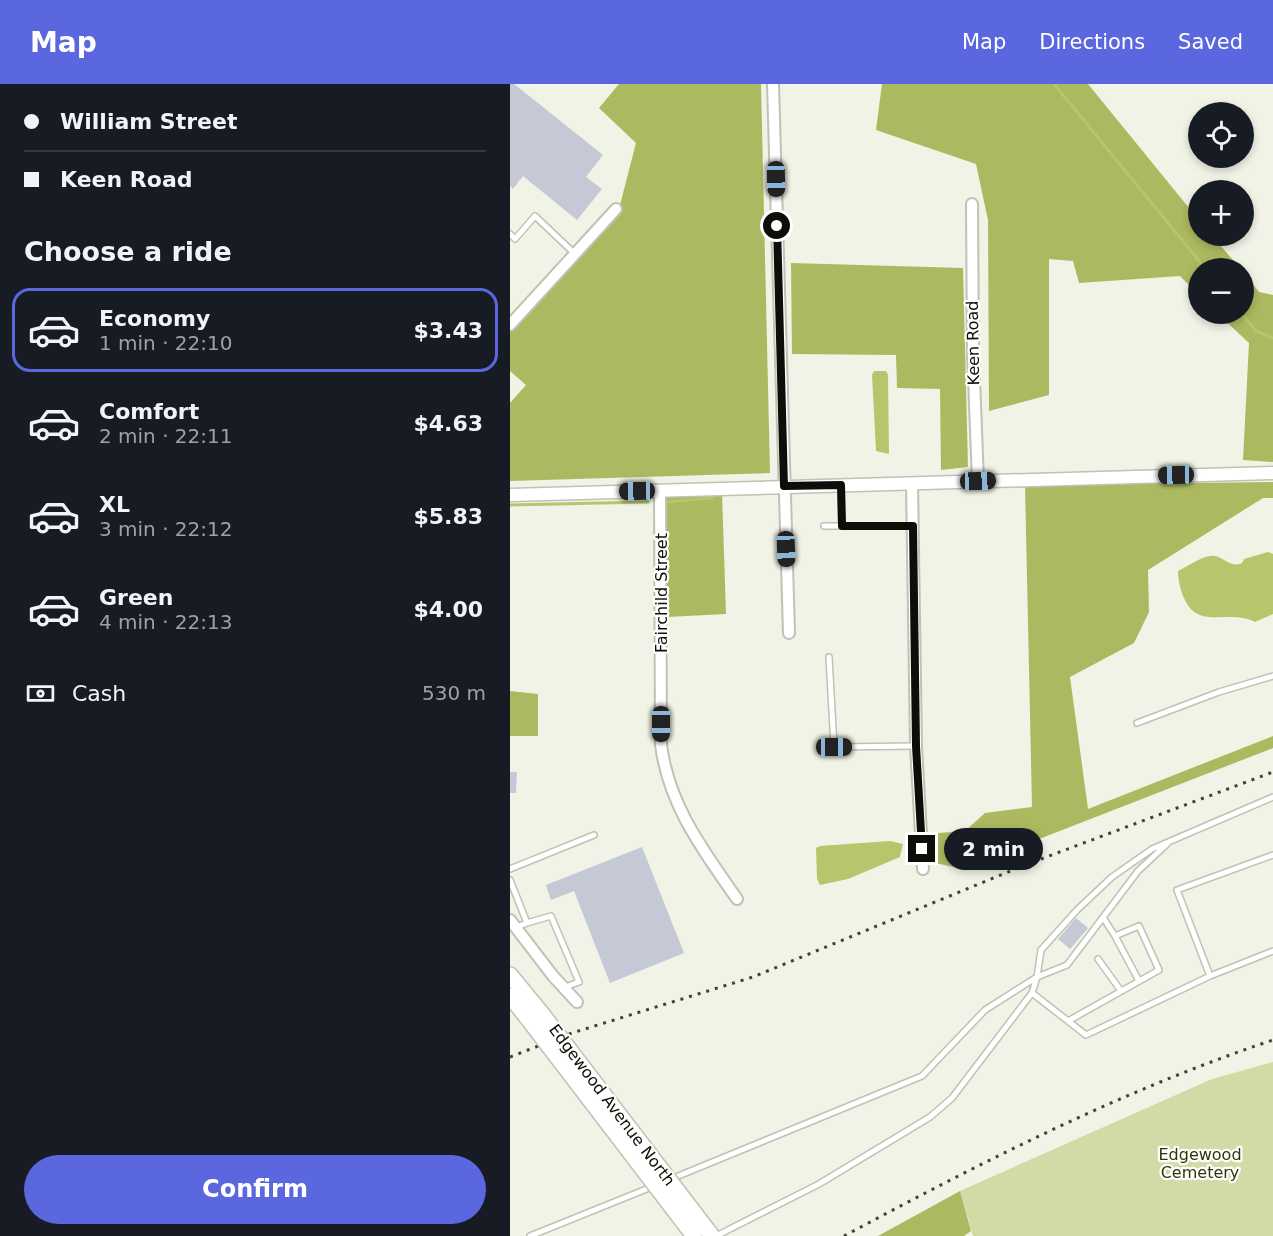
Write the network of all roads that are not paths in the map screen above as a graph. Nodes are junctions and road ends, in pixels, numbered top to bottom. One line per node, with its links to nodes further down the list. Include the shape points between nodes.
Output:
1 (773, 84): 13 (street)
2 (972, 204): 10 (street, Keen Road)
3 (616, 208): 7 (street)
4 (510, 234): 5 (lane)
5 (515, 239): 6 (lane); 7 (lane, via 535,216)
6 (510, 245)
7 (574, 253): 8 (street)
8 (510, 325)
9 (1273, 473): 10 (street)
10 (978, 481): 11 (street)
11 (912, 483): 12 (street); 18 (street)
12 (841, 485): 13 (street); 17 (lane)
13 (784, 486): 14 (street); 19 (street)
14 (660, 490): 15 (street); 31 (street, Fairchild Street, via 661,745 665,775 681,813)
15 (510, 495)
16 (824, 526): 17 (lane)
17 (842, 526): 18 (lane)
18 (913, 526): 23 (street)
19 (789, 633)
20 (829, 657): 23 (lane, via 834,747)
21 (1273, 676): 22 (lane)
22 (1137, 723)
23 (916, 746): 29 (street)
24 (1273, 797): 26 (lane)
25 (594, 835): 28 (lane)
26 (1167, 844): 32 (lane, via 1138,871); 39 (lane, via 1135,859 1077,910 1041,950)
27 (1273, 855): 38 (lane, via 1177,890)
28 (510, 869)
29 (923, 869)
30 (510, 880): 33 (lane)
31 (737, 899)
32 (1104, 919): 34 (lane); 39 (lane, via 1066,964)
33 (518, 923): 41 (street); 41 (lane, via 551,916 579,982)
34 (1114, 936): 40 (lane); 40 (lane, via 1139,926 1159,970)
35 (1273, 951): 38 (lane)
36 (1098, 959): 42 (lane)
37 (510, 975): 46 (main road, Edgewood Avenue North)
38 (1210, 976): 47 (lane, via 1086,1035)
39 (1037, 977): 43 (lane); 48 (lane, via 985,1011 922,1076)
40 (1140, 981): 42 (lane)
41 (564, 988): 45 (street)
42 (1121, 991): 47 (lane)
43 (1032, 993): 47 (lane); 50 (lane, via 952,1098 930,1117 819,1184)
44 (510, 996): 46 (main road, Edgewood Avenue North)
45 (577, 1002)
46 (536, 1017): 49 (main road, Edgewood Avenue North, bridge); 50 (main road, Edgewood Avenue North, bridge)
47 (1068, 1021)
48 (530, 1236)
49 (694, 1236)
50 (714, 1236)

